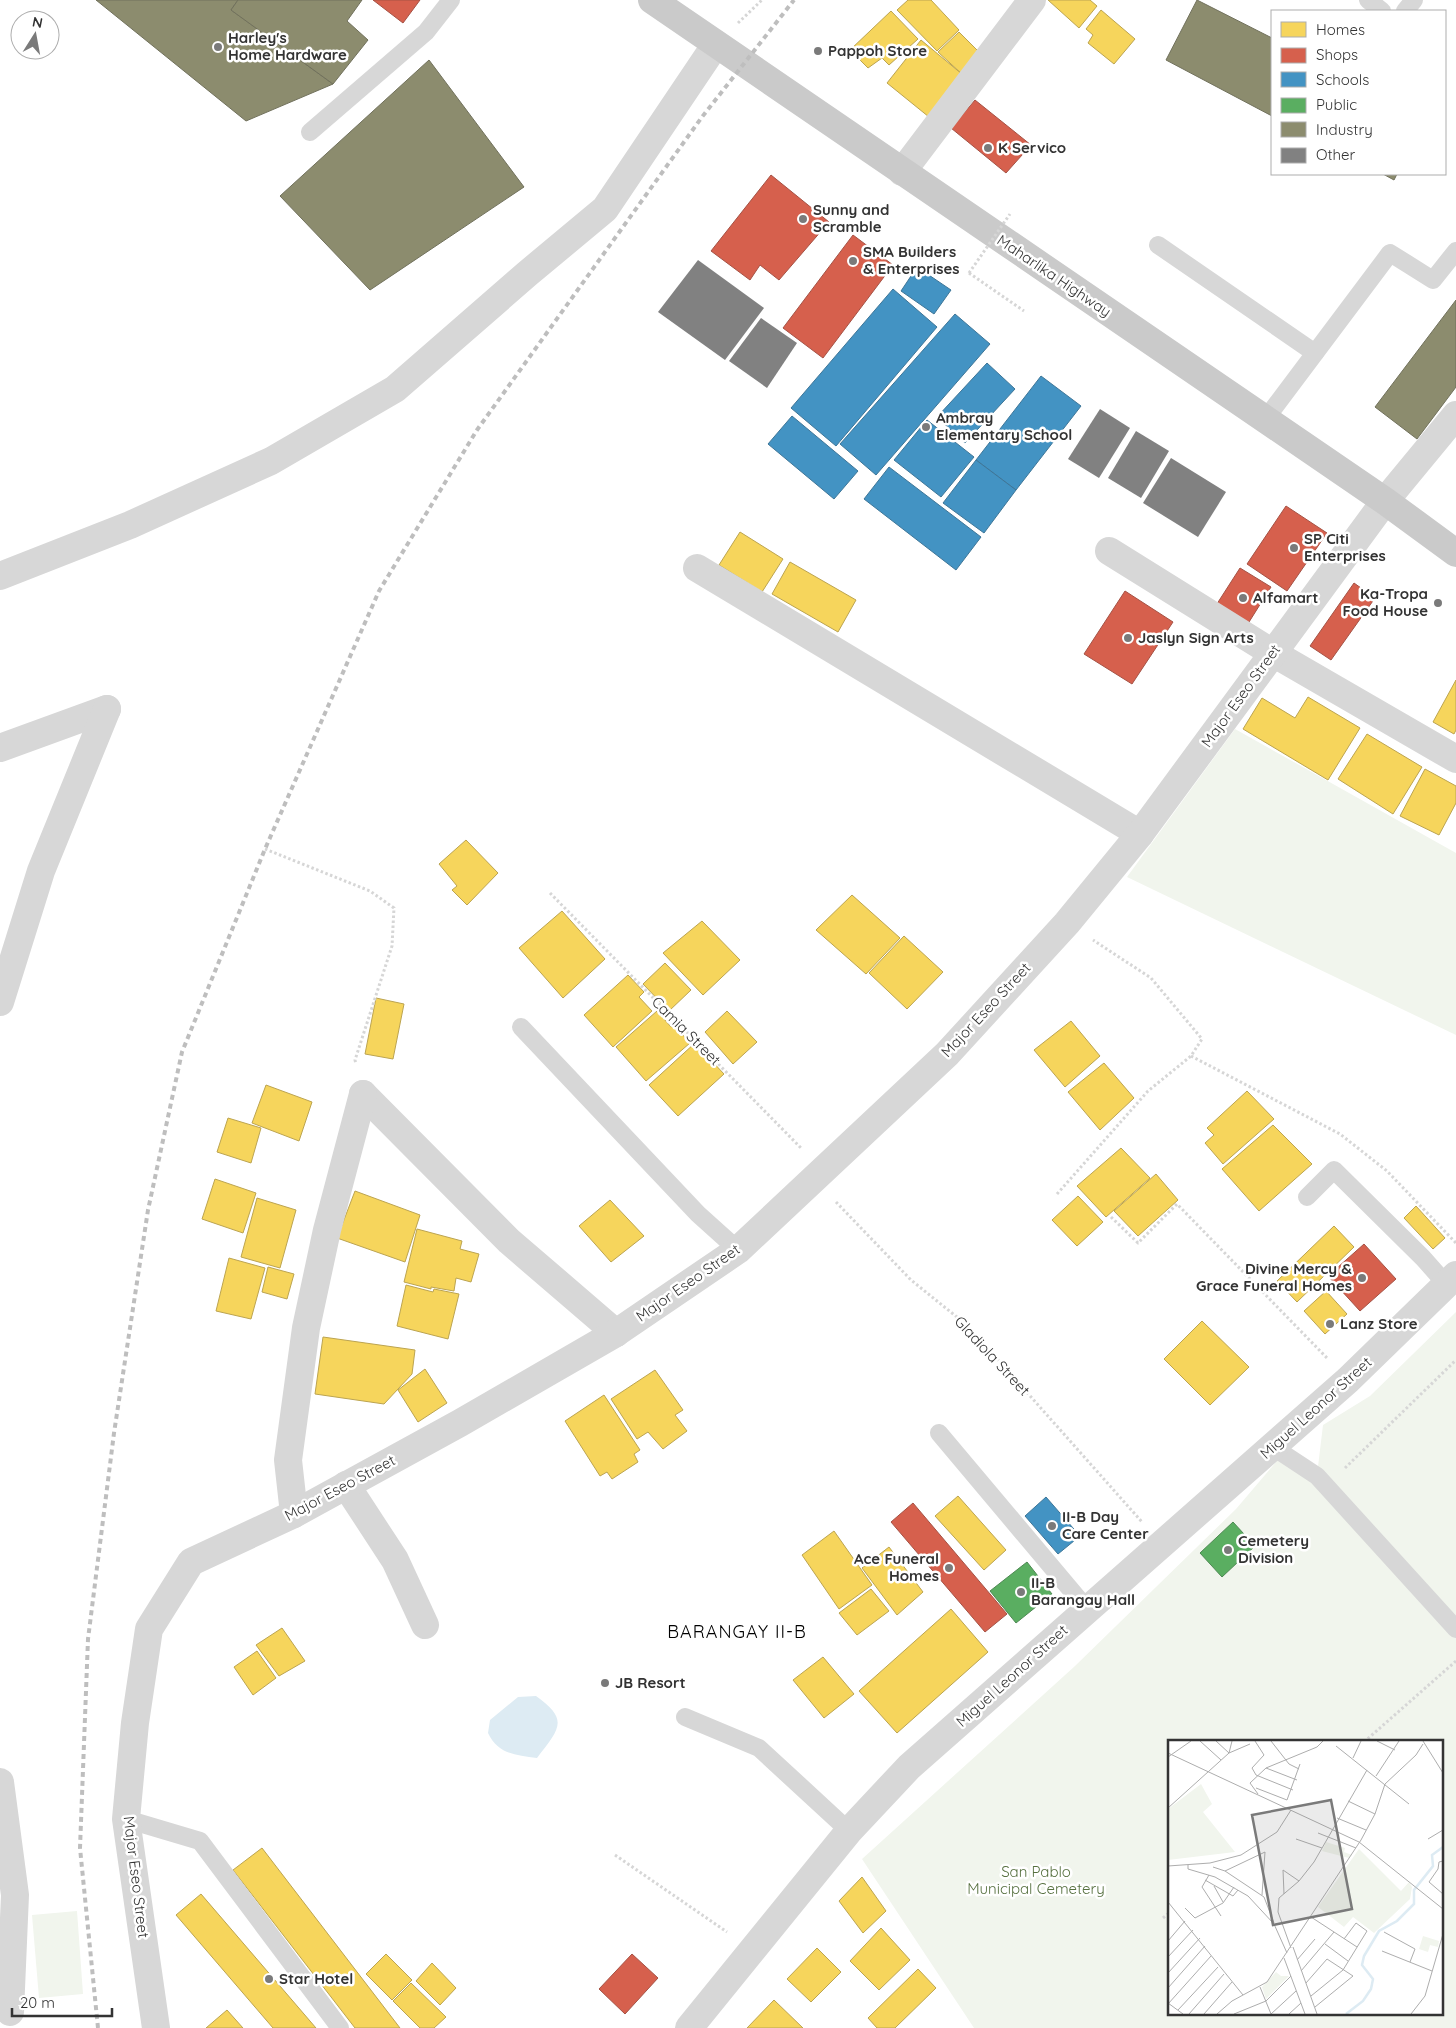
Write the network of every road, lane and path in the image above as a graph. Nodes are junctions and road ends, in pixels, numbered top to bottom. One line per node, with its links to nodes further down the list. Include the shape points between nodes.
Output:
1 (451, 0): 9 (lane, via 426,32)
2 (652, 0): 8 (main road, Maharlika Highway)
3 (1032, 0): 10 (street)
4 (1368, 0): 6 (lane)
5 (1414, 0): 7 (lane)
6 (1381, 10)
7 (1406, 10)
8 (716, 44): 10 (main road, Maharlika Highway); 22 (street, via 605,209 395,389 271,461 130,525)
9 (310, 132)
10 (902, 172): 17 (main road, Maharlika Highway)
11 (1010, 214): 14 (path, bridge, via 969,273)
12 (1158, 245): 15 (lane)
13 (1456, 251): 15 (lane, via 1433,280 1390,253)
14 (1024, 311)
15 (1315, 353): 17 (lane)
16 (1456, 415): 18 (street, Major Eseo Street)
17 (1264, 421): 18 (main road, Maharlika Highway)
18 (1385, 501): 20 (main road, Maharlika Highway); 23 (street, Major Eseo Street)
19 (1109, 551): 23 (street)
20 (1456, 553)
21 (697, 568): 26 (street)
22 (0, 576)
23 (1273, 653): 25 (street); 26 (street, Major Eseo Street)
24 (0, 748): 30 (street, via 107,709 41,871)
25 (1456, 759)
26 (1140, 834): 29 (street, Major Eseo Street)
27 (265, 849): 33 (path, via 370,891 394,908 392,946 355,1060)
28 (550, 893): 34 (path, Camia Street)
29 (1067, 923): 32 (path, via 1151,978 1202,1040); 34 (street, Major Eseo Street, via 947,1054)
30 (0, 1002)
31 (521, 1028): 39 (lane, via 698,1214)
32 (1191, 1056): 35 (path, via 1148,1091); 38 (path, via 1340,1134 1387,1171)
33 (363, 1094): 41 (street, via 509,1241); 48 (street, via 327,1230 306,1328 288,1460)
34 (817, 1173): 39 (street, Major Eseo Street); 49 (path, Gladiola Street, via 911,1280 968,1326)
35 (1058, 1194)
36 (1307, 1197): 40 (lane, via 1334,1170 1423,1258)
37 (1111, 1217): 43 (path, via 1138,1243 1177,1204)
38 (1456, 1244)
39 (738, 1250): 41 (street, Major Eseo Street)
40 (1451, 1280): 43 (street, Miguel Leonor Street)
41 (616, 1332): 46 (street, Major Eseo Street)
42 (1456, 1360): 47 (path)
43 (1348, 1380): 45 (street, Miguel Leonor Street)
44 (939, 1433): 50 (lane)
45 (1273, 1447): 47 (lane); 49 (street, Miguel Leonor Street)
46 (346, 1485): 48 (street, Major Eseo Street); 51 (street, via 395,1560)
47 (1327, 1486): 52 (lane)
48 (294, 1514): 57 (street, Major Eseo Street, via 191,1562 149,1629 135,1723)
49 (1162, 1544): 50 (street, Miguel Leonor Street)
50 (1087, 1610): 58 (street, Miguel Leonor Street, via 909,1767)
51 (424, 1625)
52 (1456, 1629)
53 (1456, 1661): 55 (path)
54 (685, 1717): 58 (lane, via 758,1748)
55 (1366, 1740)
56 (0, 1782): 63 (street, via 15,1895)
57 (126, 1819): 65 (street, Major Eseo Street); 66 (lane, via 200,1841)
58 (849, 1831): 62 (street, Miguel Leonor Street)
59 (615, 1854): 62 (path)
60 (1168, 1914): 61 (path)
61 (1163, 1918)
62 (754, 1951): 64 (street, Miguel Leonor Street)
63 (9, 2012)
64 (700, 2024)
65 (156, 2028)
66 (340, 2028)

